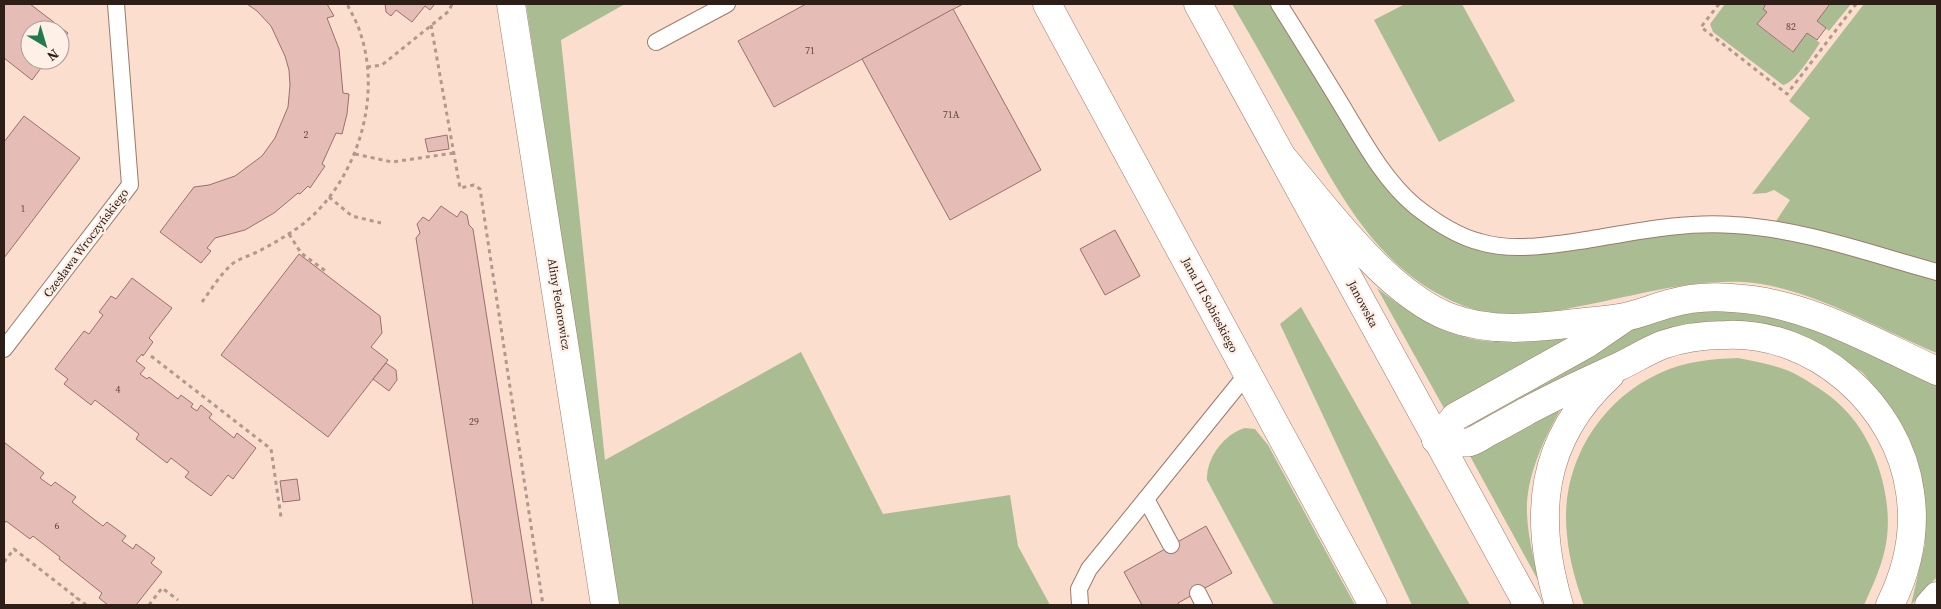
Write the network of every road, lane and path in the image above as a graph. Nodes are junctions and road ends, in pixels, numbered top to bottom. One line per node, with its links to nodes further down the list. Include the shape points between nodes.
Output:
1 (116, 4): 24 (lane, Czesława Wroczyńskiego, via 130,185)
2 (347, 4): 13 (path, via 362,36)
3 (452, 4): 11 (path, via 449,11)
4 (511, 4): 41 (main road, Aliny Fedorowicz)
5 (727, 4): 12 (lane)
6 (1047, 4): 28 (main road, Jana III Sobieskiego)
7 (1198, 4): 16 (main road, Janowska)
8 (1279, 4): 21 (lane, via 1366,146 1399,190 1426,214 1462,236 1503,246 1546,246 1668,227 1732,224 1802,234)
9 (1720, 4): 10 (path, via 1702,27 1787,94)
10 (1856, 4)
11 (431, 25): 13 (path, via 382,65); 14 (path)
12 (656, 42)
13 (367, 68): 15 (path, via 367,98)
14 (454, 153): 15 (path, via 392,162); 40 (path, via 460,188 474,185 480,189)
15 (354, 154): 17 (path)
16 (1284, 159): 23 (main road, via 1376,264 1416,299 1449,317 1509,329); 29 (main road, Janowska)
17 (329, 197): 18 (path, via 352,216); 19 (path)
18 (381, 223)
19 (289, 234): 20 (path, via 301,253); 22 (path, via 231,265)
20 (327, 272)
21 (1937, 272)
22 (202, 302)
23 (1626, 317): 27 (main road, via 1690,300 1719,297 1762,301 1792,307 1830,321); 29 (main road, via 1588,343 1455,417)
24 (4, 349)
25 (151, 356): 31 (path, via 271,449)
26 (1620, 366): 29 (main road, via 1573,386 1470,442); 45 (main road, via 1594,390 1576,413 1554,458 1544,513 1545,543); 46 (main road, via 1663,344 1707,336 1744,335 1792,346 1821,360 1848,380 1871,403 1888,430 1903,462 1910,492 1912,532 1908,555 1902,581)
27 (1937, 371)
28 (1247, 374): 30 (lane); 43 (main road, Jana III Sobieskiego)
29 (1436, 440): 44 (main road, Janowska)
30 (1146, 499): 32 (lane); 42 (lane, via 1088,569 1080,588)
31 (281, 517)
32 (1171, 545)
33 (4, 562): 35 (path, via 14,549)
34 (1937, 596): 47 (main road)
35 (77, 598): 37 (path); 38 (path)
36 (178, 600): 39 (path, via 162,588)
37 (72, 605)
38 (86, 605)
39 (149, 605)
40 (543, 605)
41 (606, 605)
42 (1080, 605)
43 (1373, 605)
44 (1528, 605)
45 (1559, 605)
46 (1890, 605)
47 (1929, 605)

